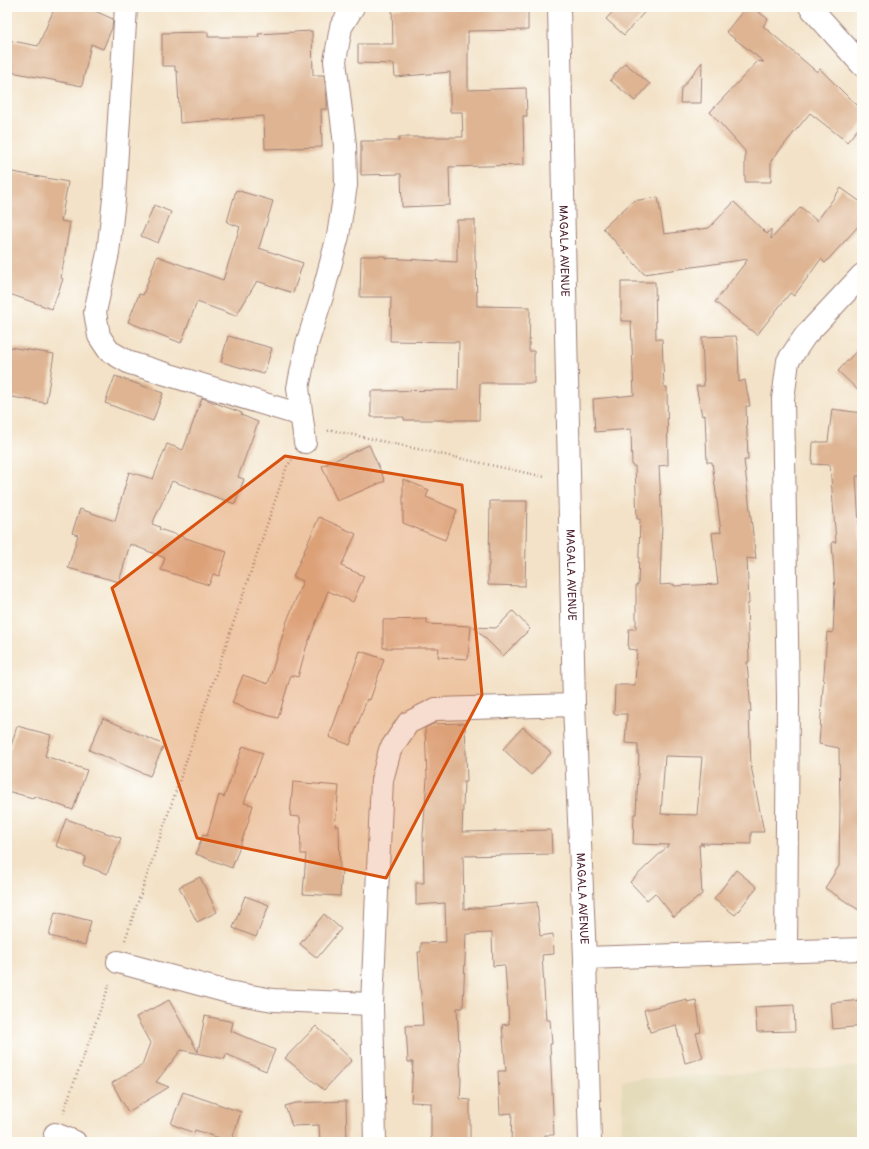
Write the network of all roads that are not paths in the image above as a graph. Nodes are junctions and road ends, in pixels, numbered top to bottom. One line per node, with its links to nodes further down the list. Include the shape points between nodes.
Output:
1 (126, 7): 7 (street, via 114,200 108,253 95,312 99,336 109,351 130,363)
2 (353, 7): 7 (street, via 341,27 335,61 345,145 346,185 338,236 307,344 298,388)
3 (559, 7): 9 (street, MAGALA AVENUE)
4 (810, 7): 5 (street)
5 (862, 65)
6 (862, 275): 11 (street, via 805,336 788,361 783,399 788,698)
7 (301, 415): 8 (street)
8 (305, 442)
9 (574, 705): 12 (street, MAGALA AVENUE); 14 (street, via 436,709 408,723 390,750 382,780)
10 (862, 949): 11 (street)
11 (786, 951): 12 (street)
12 (585, 958): 16 (street, MAGALA AVENUE)
13 (118, 962): 14 (street, via 228,992 265,998)
14 (372, 1004): 15 (street)
15 (375, 1142)
16 (590, 1142)

